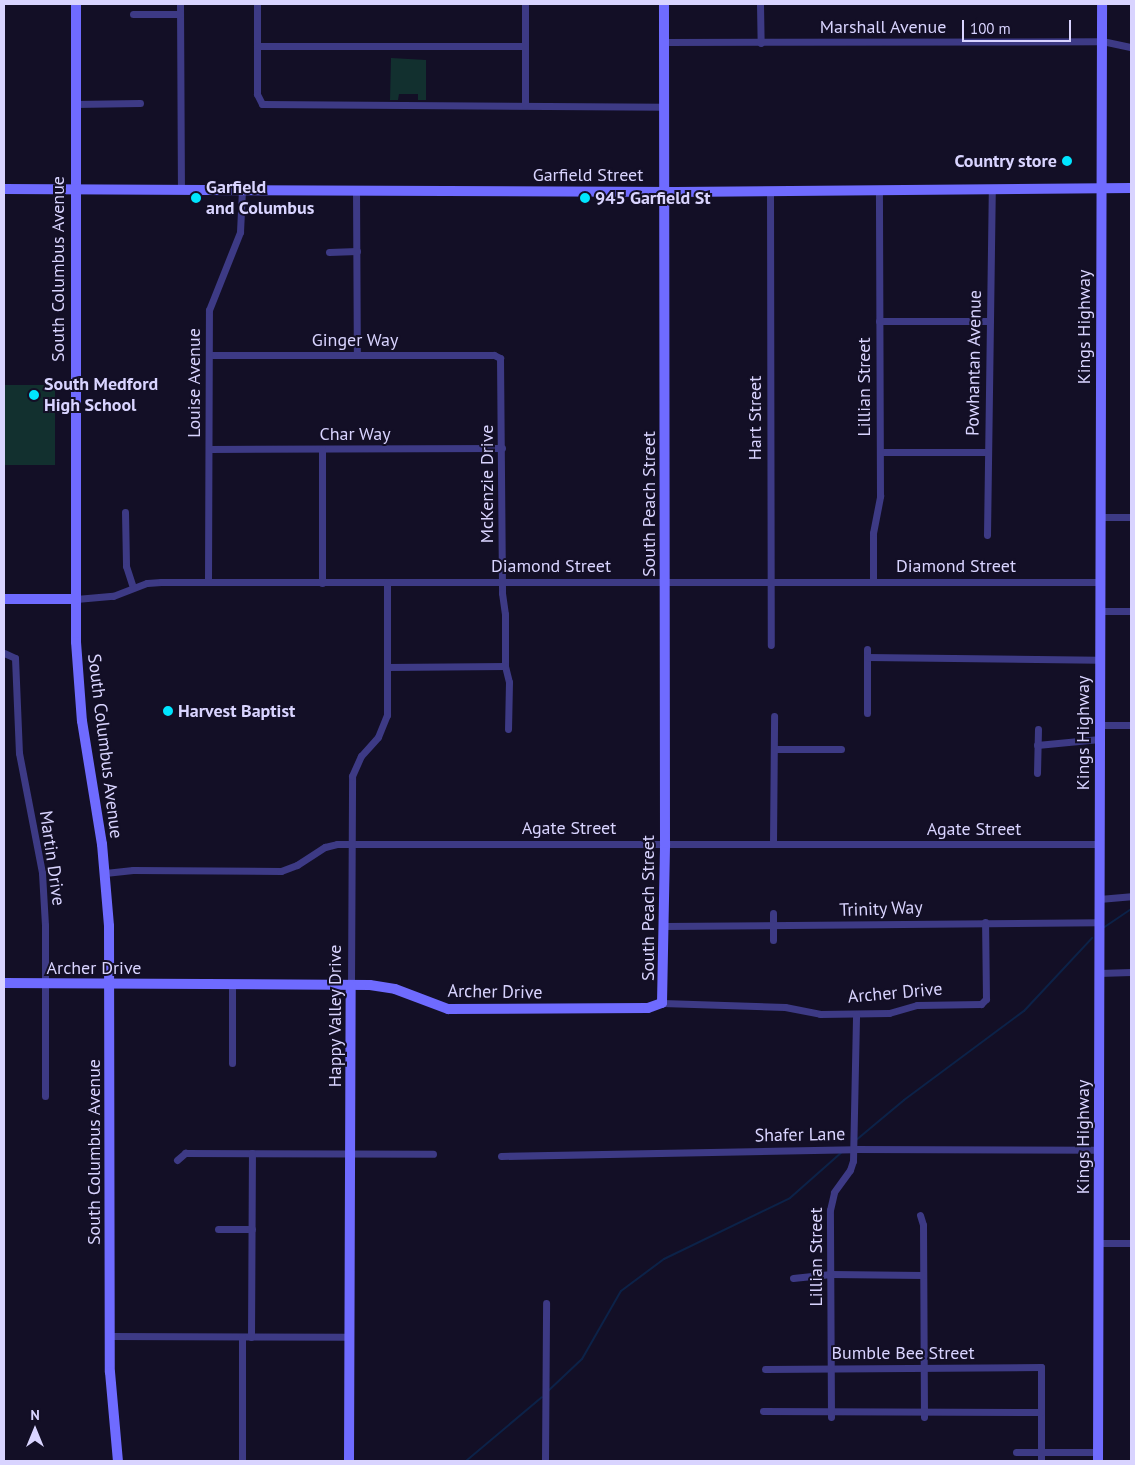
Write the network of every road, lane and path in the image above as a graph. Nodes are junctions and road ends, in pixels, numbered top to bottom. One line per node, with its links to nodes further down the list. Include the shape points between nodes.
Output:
1 (76, 4): 17 (street, South Columbus Avenue)
2 (180, 4): 9 (street)
3 (257, 4): 13 (street)
4 (525, 4): 14 (street)
5 (664, 4): 11 (street, South Peach Street)
6 (760, 4): 12 (street)
7 (1102, 4): 10 (street, Kings Highway)
8 (133, 14): 9 (street)
9 (180, 14): 24 (street)
10 (1102, 41): 12 (street, Marshall Avenue); 15 (street, Marshall Avenue); 20 (street, Kings Highway)
11 (664, 42): 12 (street, Marshall Avenue); 19 (street, South Peach Street)
12 (761, 43)
13 (257, 46): 14 (street); 18 (street, via 257,94 262,104)
14 (525, 46): 18 (street)
15 (1131, 47)
16 (140, 103): 17 (street)
17 (75, 104): 23 (street, South Columbus Avenue)
18 (525, 105): 19 (street)
19 (665, 107): 29 (street, South Peach Street)
20 (1101, 187): 21 (street, Garfield Street); 28 (street, Garfield Street); 44 (street, Kings Highway)
21 (1131, 188)
22 (4, 189): 23 (street, Garfield Street)
23 (74, 189): 24 (street, Garfield Street); 57 (street, South Columbus Avenue)
24 (181, 189): 25 (street, Garfield Street)
25 (242, 189): 26 (street, Garfield Street); 36 (street, Louise Avenue, via 240,232 210,303)
26 (356, 189): 29 (street, Garfield Street); 31 (street)
27 (879, 191): 28 (street, Garfield Street); 30 (street, Garfield Street); 33 (street, Lillian Street)
28 (992, 191): 34 (street, Powhantan Avenue)
29 (666, 192): 30 (street, Garfield Street); 54 (street, South Peach Street)
30 (770, 192): 50 (street, Hart Street)
31 (357, 251): 32 (street); 35 (street)
32 (329, 252)
33 (879, 321): 34 (street); 41 (street, Lillian Street)
34 (990, 321): 42 (street, Powhantan Avenue, via 990,412)
35 (357, 355): 36 (street, Ginger Way); 37 (street, Ginger Way, via 494,355)
36 (209, 356): 39 (street, Louise Avenue)
37 (500, 358): 38 (street, McKenzie Drive)
38 (502, 448): 40 (street, Char Way); 49 (street, McKenzie Drive)
39 (209, 449): 40 (street, Char Way); 47 (street, Louise Avenue)
40 (322, 449): 53 (street)
41 (880, 452): 42 (street); 51 (street, Lillian Street, via 880,496 873,533)
42 (986, 452): 46 (street, Powhantan Avenue)
43 (125, 512): 55 (street, via 126,566)
44 (1101, 517): 45 (street); 52 (street, Kings Highway)
45 (1131, 517)
46 (987, 535)
47 (208, 582): 53 (street, Diamond Street); 55 (street, Diamond Street, via 161,582)
48 (387, 582): 49 (street, Diamond Street); 53 (street, Diamond Street); 66 (street, Happy Valley Drive)
49 (502, 582): 54 (street, Diamond Street); 65 (street, McKenzie Drive)
50 (770, 582): 51 (street, Diamond Street); 54 (street, Diamond Street); 60 (street, Hart Street)
51 (873, 582): 52 (street, Diamond Street)
52 (1100, 582): 59 (street, Kings Highway)
53 (322, 583)
54 (665, 583): 79 (street, South Peach Street)
55 (133, 587): 57 (street, Diamond Street, via 113,596)
56 (4, 599): 57 (street, Diamond Street)
57 (76, 599): 82 (street, South Columbus Avenue, via 82,721)
58 (1131, 611): 59 (street)
59 (1100, 612): 64 (street, Kings Highway)
60 (771, 645)
61 (867, 649): 63 (street)
62 (4, 653): 94 (street, Martin Drive, via 13,655 19,754 42,873)
63 (867, 657): 64 (street); 67 (street)
64 (1098, 660): 70 (street, Kings Highway)
65 (505, 666): 66 (street); 71 (street, McKenzie Drive, via 509,682)
66 (388, 667): 78 (street, Happy Valley Drive, via 386,722 361,756 352,776)
67 (867, 713)
68 (774, 716): 75 (street)
69 (1131, 724): 70 (street)
70 (1099, 725): 73 (street, Kings Highway)
71 (508, 729)
72 (1038, 729): 74 (street)
73 (1100, 739): 74 (street); 81 (street, Kings Highway)
74 (1037, 745): 77 (street)
75 (774, 749): 76 (street); 80 (street)
76 (841, 749)
77 (1037, 773)
78 (351, 843): 79 (street, Agate Street); 82 (street, Agate Street, via 325,847 282,871 133,870); 97 (street, Happy Valley Drive)
79 (665, 843): 80 (street, Agate Street); 88 (street, South Peach Street)
80 (773, 843): 81 (street, Agate Street)
81 (1100, 844): 84 (street, Kings Highway)
82 (105, 873): 95 (street, South Columbus Avenue)
83 (1131, 896): 84 (street)
84 (1100, 899): 87 (street, Kings Highway)
85 (773, 913): 89 (street)
86 (985, 922): 87 (street, Trinity Way); 89 (street, Trinity Way); 99 (street, Archer Drive, via 985,1001 963,1005 917,1005 889,1013)
87 (1099, 922): 92 (street, Kings Highway)
88 (664, 926): 89 (street, Trinity Way); 98 (street, South Peach Street)
89 (773, 926): 90 (street)
90 (773, 940)
91 (1131, 972): 92 (street)
92 (1100, 973): 103 (street, Kings Highway)
93 (4, 983): 94 (street, Archer Drive)
94 (45, 983): 95 (street, Archer Drive); 101 (street, Martin Drive)
95 (110, 984): 96 (street, Archer Drive); 118 (street, South Columbus Avenue)
96 (232, 985): 97 (street, Archer Drive); 100 (street)
97 (351, 985): 98 (street, Archer Drive, via 395,989 448,1009 648,1008); 105 (street, Happy Valley Drive)
98 (662, 1003): 99 (street, Archer Drive, via 785,1006 820,1014)
99 (856, 1014): 102 (street, Lillian Street)
100 (232, 1063)
101 (45, 1096)
102 (853, 1149): 103 (street, Shafer Lane); 107 (street, Shafer Lane); 114 (street, Lillian Street, via 850,1170 831,1201)
103 (1099, 1150): 112 (street, Kings Highway)
104 (252, 1153): 105 (street); 108 (street, via 185,1153); 110 (street)
105 (351, 1154): 106 (street); 121 (street, Happy Valley Drive)
106 (433, 1154)
107 (501, 1156)
108 (177, 1160)
109 (920, 1215): 115 (street)
110 (252, 1229): 111 (street); 120 (street)
111 (218, 1230)
112 (1099, 1243): 113 (street); 131 (street, Kings Highway)
113 (1131, 1243)
114 (831, 1274): 115 (street); 116 (street); 122 (street, Lillian Street)
115 (923, 1275): 123 (street)
116 (793, 1278)
117 (546, 1304): 135 (street)
118 (109, 1336): 119 (street); 132 (street, South Columbus Avenue)
119 (242, 1337): 120 (street); 133 (street)
120 (251, 1337): 121 (street)
121 (350, 1337): 134 (street, Happy Valley Drive)
122 (831, 1368): 123 (street, Bumble Bee Street); 124 (street, Bumble Bee Street); 127 (street, Lillian Street)
123 (924, 1368): 126 (street, Bumble Bee Street, via 1041,1367); 128 (street)
124 (765, 1369)
125 (763, 1411): 127 (street)
126 (1041, 1412): 128 (street); 130 (street)
127 (831, 1414): 128 (street)
128 (924, 1415)
129 (1016, 1452): 130 (street)
130 (1041, 1452): 131 (street); 136 (street)
131 (1098, 1457)
132 (118, 1461)
133 (242, 1461)
134 (349, 1461)
135 (545, 1461)
136 (1041, 1461)

